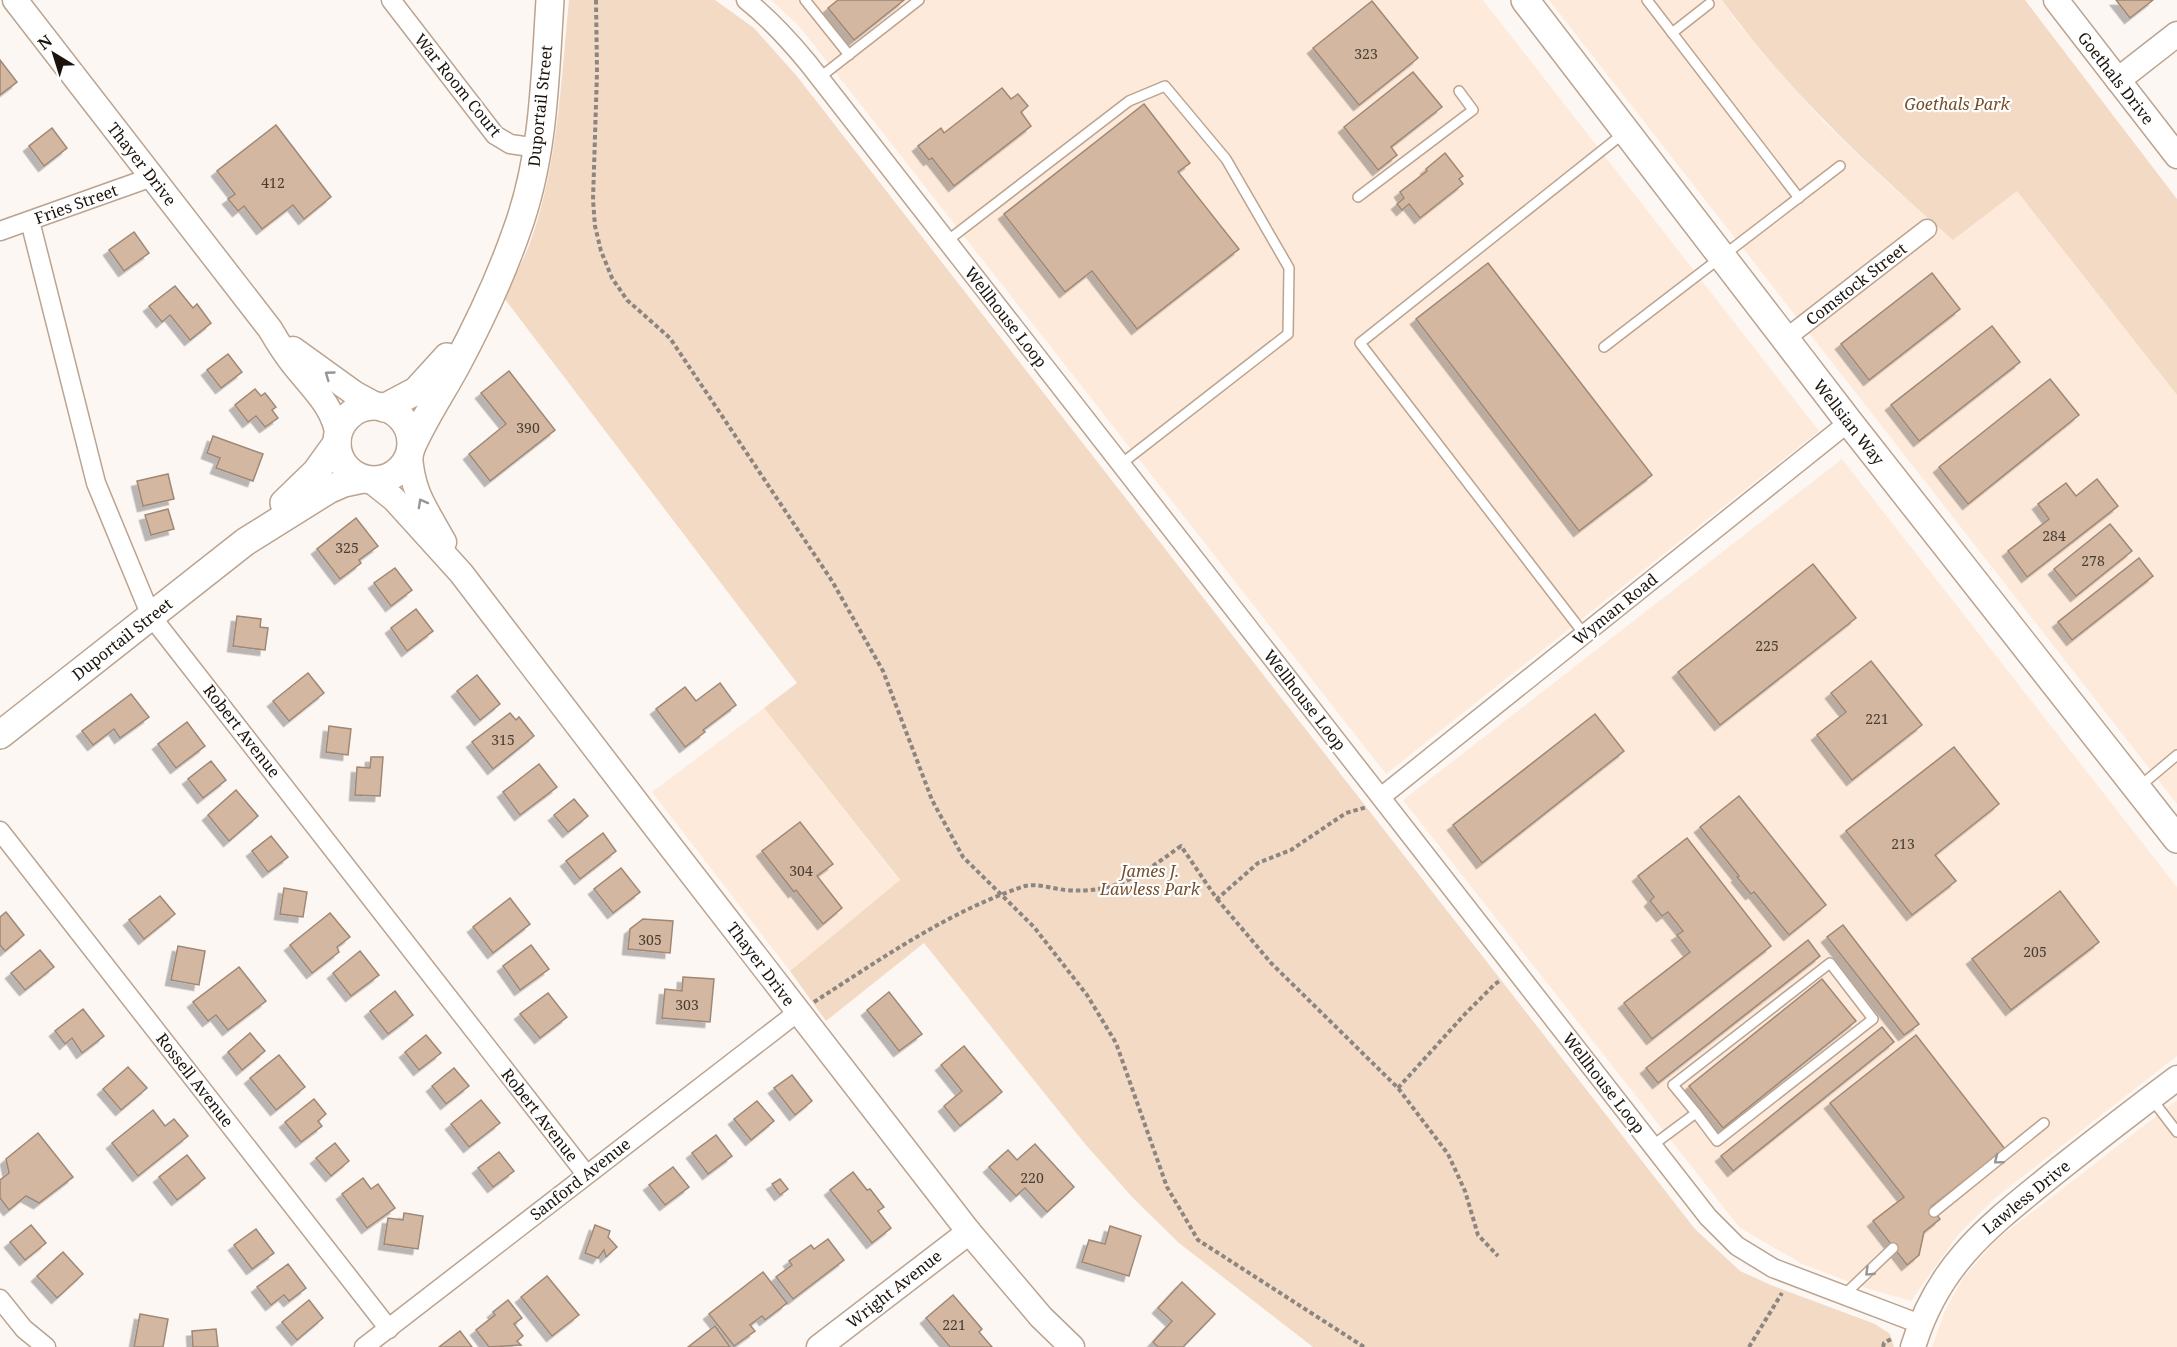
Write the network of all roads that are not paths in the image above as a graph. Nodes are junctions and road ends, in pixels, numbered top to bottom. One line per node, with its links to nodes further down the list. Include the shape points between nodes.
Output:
1 (15, 0): 21 (street, Thayer Drive)
2 (391, 0): 18 (street, War Room Court, via 495,135 519,147)
3 (550, 0): 18 (main road, Duportail Street)
4 (746, 0): 14 (street, Wellhouse Loop, via 787,38)
5 (805, 0): 13 (lane)
6 (919, 0): 13 (lane)
7 (1525, 0): 17 (main road, Wellsian Way)
8 (1647, 0): 11 (lane)
9 (2056, 0): 15 (street, Goethals Drive)
10 (1709, 4): 11 (lane)
11 (1672, 33): 23 (lane)
12 (2177, 34): 15 (street)
13 (849, 55): 14 (lane)
14 (819, 78): 27 (street, Wellhouse Loop)
15 (2118, 80): 19 (street, Goethals Drive)
16 (1459, 91): 22 (lane, via 1473,110)
17 (1626, 132): 28 (main road, Wellsian Way); 42 (lane, via 1360,343)
18 (538, 148): 29 (main road, Duportail Street, via 519,223)
19 (2177, 156)
20 (1840, 166): 23 (lane)
21 (152, 177): 24 (street, Fries Street); 30 (street, Thayer Drive)
22 (1358, 197)
23 (1799, 198): 28 (lane)
24 (30, 221): 26 (street, Fries Street); 41 (street, Robert Avenue, via 96,483)
25 (1927, 229): 31 (street, Comstock Street)
26 (0, 231)
27 (947, 241): 37 (street, Wellhouse Loop); 37 (lane, via 1129,101 1165,86 1226,159 1289,268 1288,334)
28 (1722, 257): 31 (main road, Wellsian Way); 32 (lane)
29 (497, 278): 33 (main road, Duportail Street, via 442,363 416,391); 36 (main road, Duportail Street, via 469,341)
30 (270, 329): 33 (street, Thayer Drive, one-way to 30, via 339,383); 35 (street, Thayer Drive, via 330,410)
31 (1785, 339): 34 (main road, Wellsian Way)
32 (1604, 347)
33 (381, 407): 35 (main road, via 350,416); 36 (main road, via 403,420 409,430)
34 (1849, 422): 42 (street, Wyman Road); 45 (main road, Wellsian Way)
35 (338, 440): 38 (main road, via 342,460 349,470); 39 (main road, Duportail Street, via 311,478)
36 (410, 451): 38 (main road, via 404,466 395,474); 40 (street, Thayer Drive, one-way to 36, via 415,490)
37 (1121, 464): 46 (street, Wellhouse Loop)
38 (367, 479): 39 (main road, Duportail Street, via 328,490); 40 (street, Thayer Drive, via 394,499)
39 (245, 542): 41 (main road, Duportail Street)
40 (461, 573): 49 (street, Thayer Drive)
41 (151, 616): 43 (main road, Duportail Street); 56 (street, Robert Avenue)
42 (1584, 634): 46 (street, Wyman Road)
43 (0, 735)
44 (2177, 755): 45 (lane)
45 (2137, 788): 48 (main road, Wellsian Way)
46 (1381, 797): 55 (street, Wellhouse Loop)
47 (0, 831): 63 (street, Rossell Avenue)
48 (2177, 839)
49 (806, 1007): 56 (street, Sanford Avenue); 58 (street, Thayer Drive)
50 (2177, 1078): 51 (street, Lawless Drive)
51 (2151, 1098): 54 (lane); 62 (street, Lawless Drive, via 1969,1245 1930,1302)
52 (1696, 1113): 52 (lane, via 1674,1085 1830,963 1873,1019 1717,1141); 55 (lane)
53 (2044, 1123): 57 (lane, one-way to 57)
54 (2177, 1132)
55 (1653, 1145): 60 (street, Wellhouse Loop, via 1708,1217 1737,1246 1773,1268)
56 (586, 1174): 63 (street, Sanford Avenue)
57 (1934, 1212)
58 (969, 1232): 66 (street, Wright Avenue); 67 (street, Thayer Drive, via 1041,1317)
59 (1893, 1248): 60 (lane, one-way to 60)
60 (1844, 1295): 62 (street, Wellhouse Loop)
61 (0, 1299): 64 (street, via 24,1329)
62 (1920, 1324): 68 (street, Lawless Drive)
63 (389, 1329): 65 (street, Sanford Avenue)
64 (46, 1347)
65 (364, 1347)
66 (819, 1347)
67 (1072, 1347)
68 (1914, 1347)

